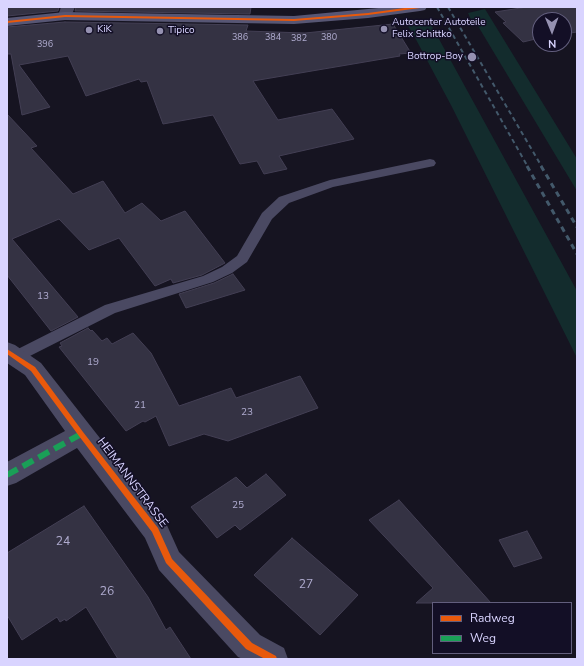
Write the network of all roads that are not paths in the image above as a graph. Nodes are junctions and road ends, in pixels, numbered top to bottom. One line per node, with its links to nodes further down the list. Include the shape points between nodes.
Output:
1 (420, 7): 2 (main road, via 294,20)
2 (66, 12): 3 (main road)
3 (7, 22)
4 (430, 162): 5 (lane, via 330,184 284,200 267,216 242,259 227,270 208,279 110,309)
5 (11, 354): 6 (street, HEIMANNSTRASSE, via 33,369)
6 (81, 434): 7 (street); 8 (street, HEIMANNSTRASSE, via 155,530 169,561 249,646)
7 (7, 475)
8 (273, 659)

